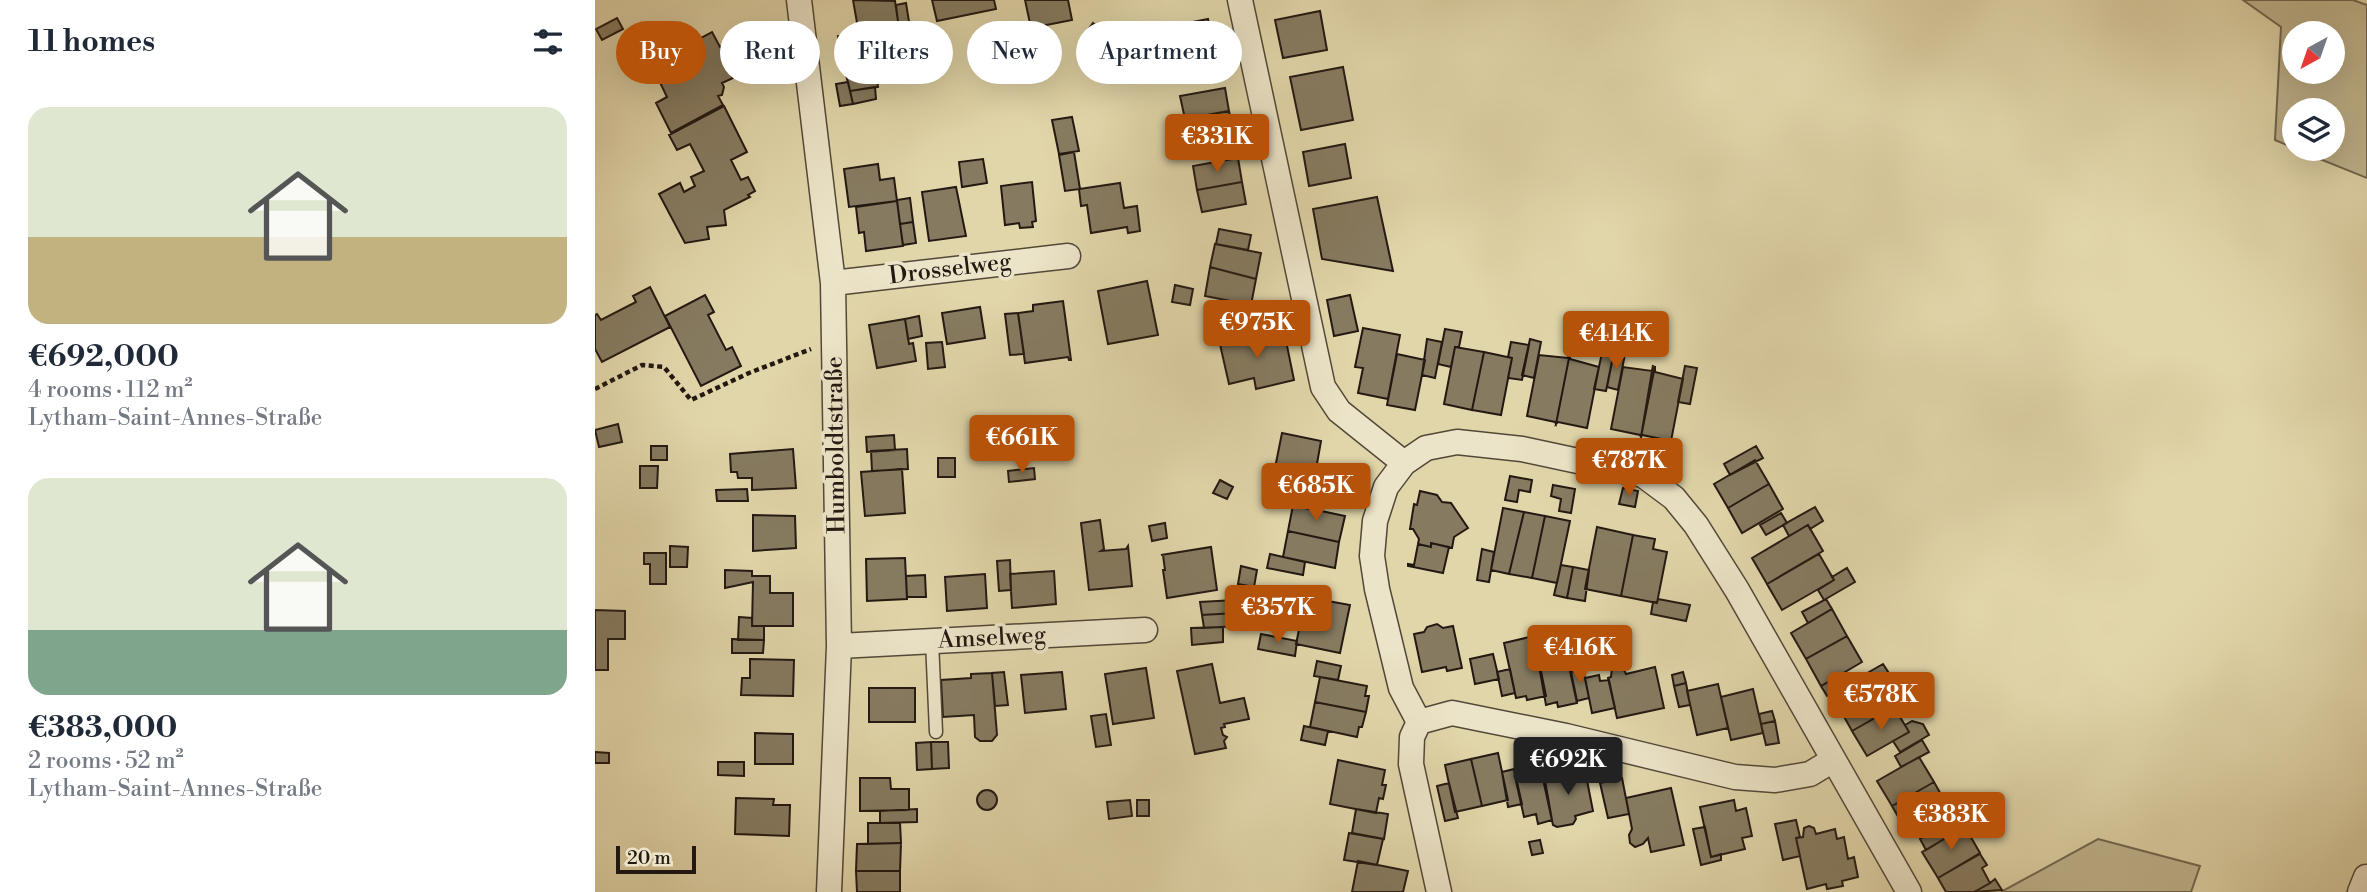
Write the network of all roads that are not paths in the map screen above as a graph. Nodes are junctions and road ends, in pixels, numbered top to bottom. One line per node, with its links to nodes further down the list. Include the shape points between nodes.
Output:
1 (799, 0): 4 (street, Humboldtstraße)
2 (1240, 0): 5 (street, via 1323,387 1339,411)
3 (1067, 256): 4 (street, Drosselweg)
4 (833, 283): 8 (street, Humboldtstraße)
5 (1405, 463): 9 (street, via 1386,487 1375,521 1373,556 1401,688); 11 (street, via 1426,448 1457,442 1522,449 1643,475 1674,498 1696,525)
6 (1145, 630): 7 (street, Amselweg)
7 (932, 641): 8 (street, Amselweg); 10 (lane)
8 (839, 646): 13 (street, Humboldtstraße)
9 (1419, 722): 11 (street, via 1452,713 1735,777 1776,780 1810,774); 14 (street, via 1412,737 1411,764)
10 (936, 732)
11 (1833, 760): 15 (street)
12 (2366, 877): 16 (street)
13 (829, 892)
14 (1439, 892)
15 (1909, 892)
16 (2360, 892)

